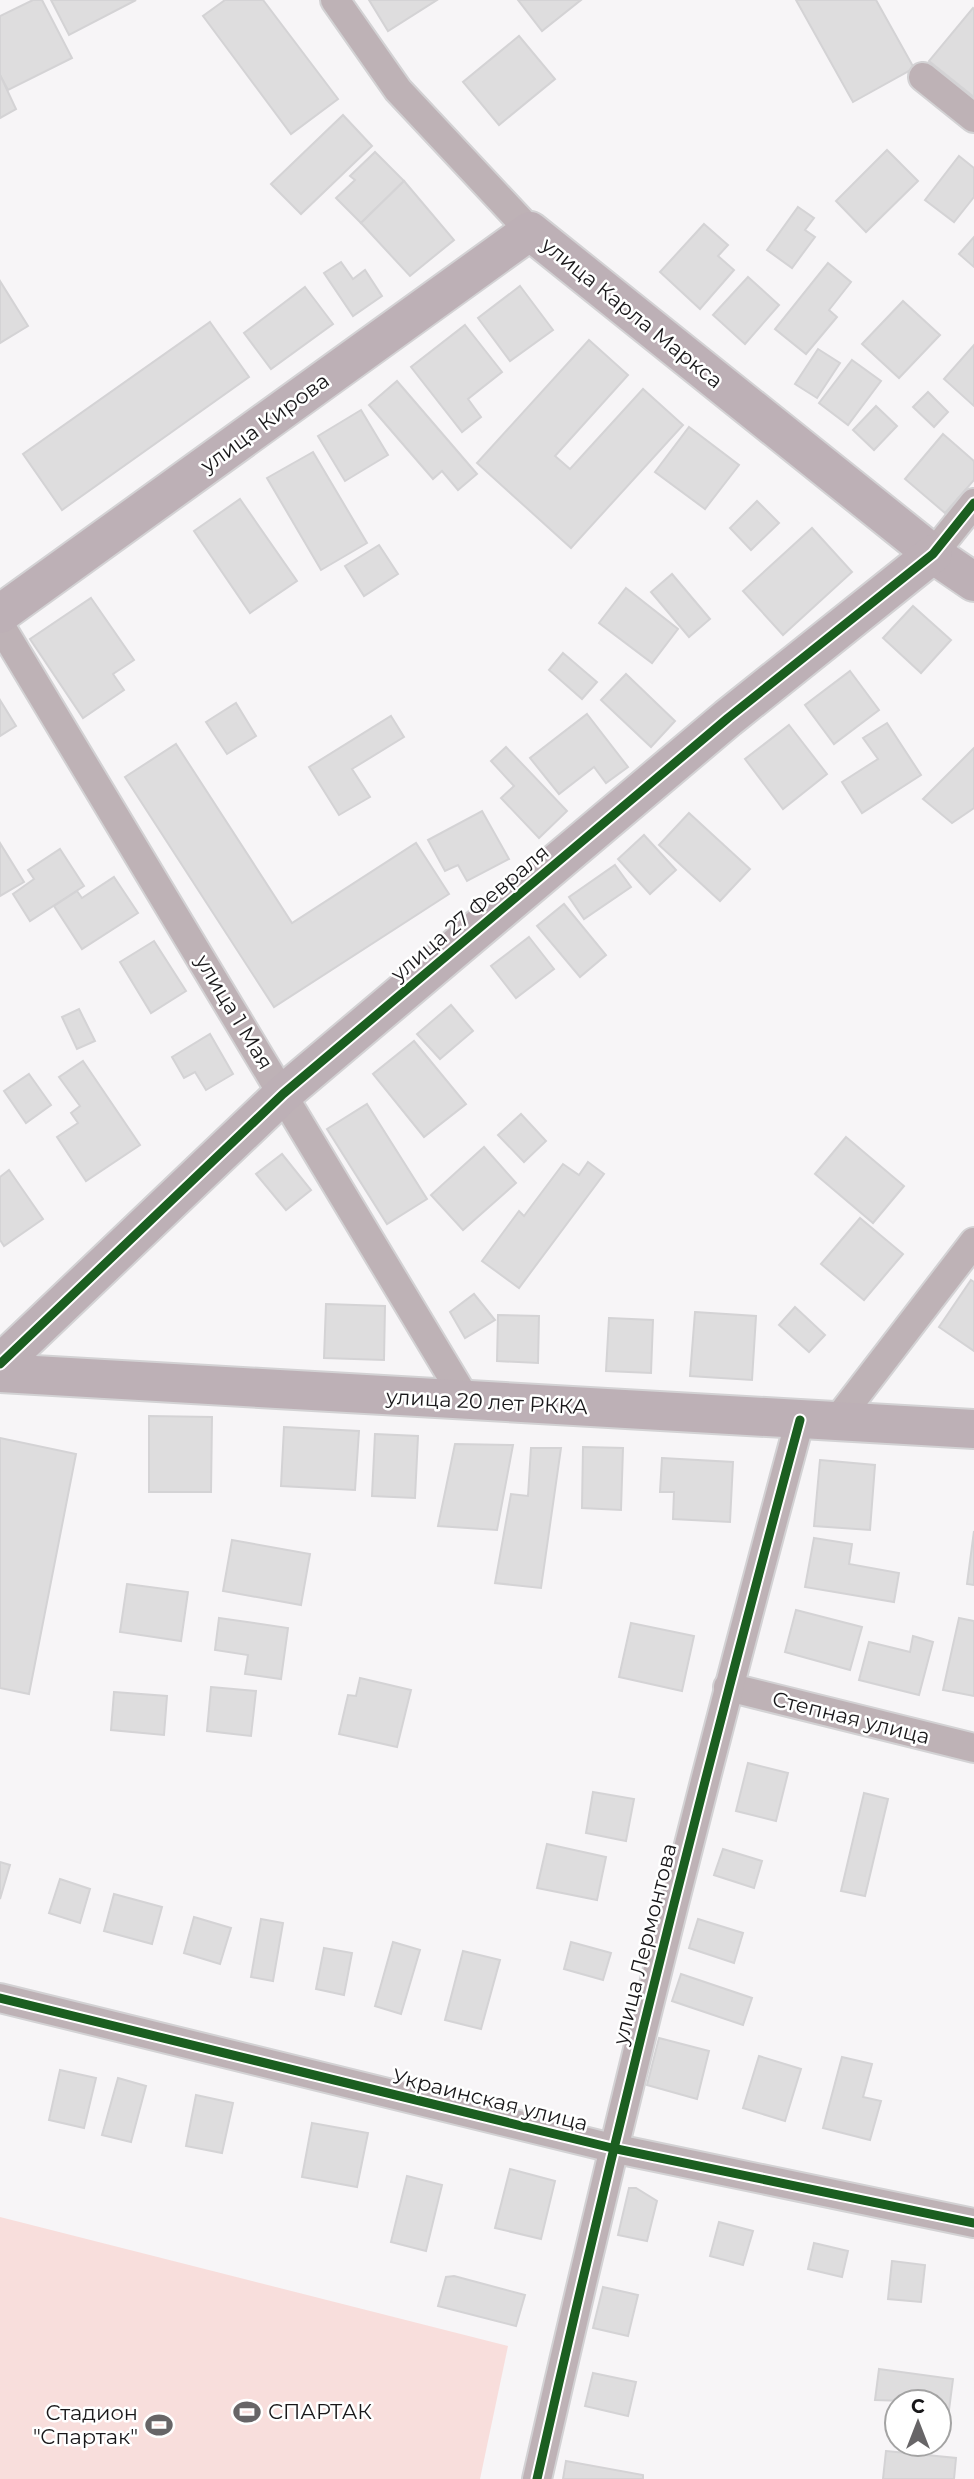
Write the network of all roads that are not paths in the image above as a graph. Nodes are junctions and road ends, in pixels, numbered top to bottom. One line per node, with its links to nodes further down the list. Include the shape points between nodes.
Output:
1 (335, 0): 4 (street, улица Карла Маркса, via 398,90)
2 (923, 77): 3 (street)
3 (974, 118)
4 (530, 231): 6 (street, улица Карла Маркса); 8 (street, улица Кирова)
5 (974, 503): 6 (street, улица 27 Февраля)
6 (933, 554): 7 (street, улица Карла Маркса); 10 (street, улица 27 Февраля, via 728,718)
7 (974, 582)
8 (0, 614)
9 (0, 625): 10 (street, улица 1 Мая)
10 (283, 1094): 12 (street, улица 27 Февраля); 14 (street, улица 1 Мая)
11 (974, 1242): 15 (street, улица Лермонтова)
12 (0, 1364)
13 (0, 1373): 14 (street, улица 20 лет РККА)
14 (466, 1401): 15 (street, улица 20 лет РККА)
15 (818, 1422): 16 (street, улица 20 лет РККА); 17 (street, улица Лермонтова)
16 (974, 1429)
17 (728, 1687): 18 (street, Степная улица); 20 (street, улица Лермонтова)
18 (974, 1748)
19 (0, 1998): 20 (street, Украинская улица)
20 (612, 2148): 21 (street, Украинская улица); 22 (street, улица Лермонтова)
21 (974, 2223)
22 (537, 2479)

